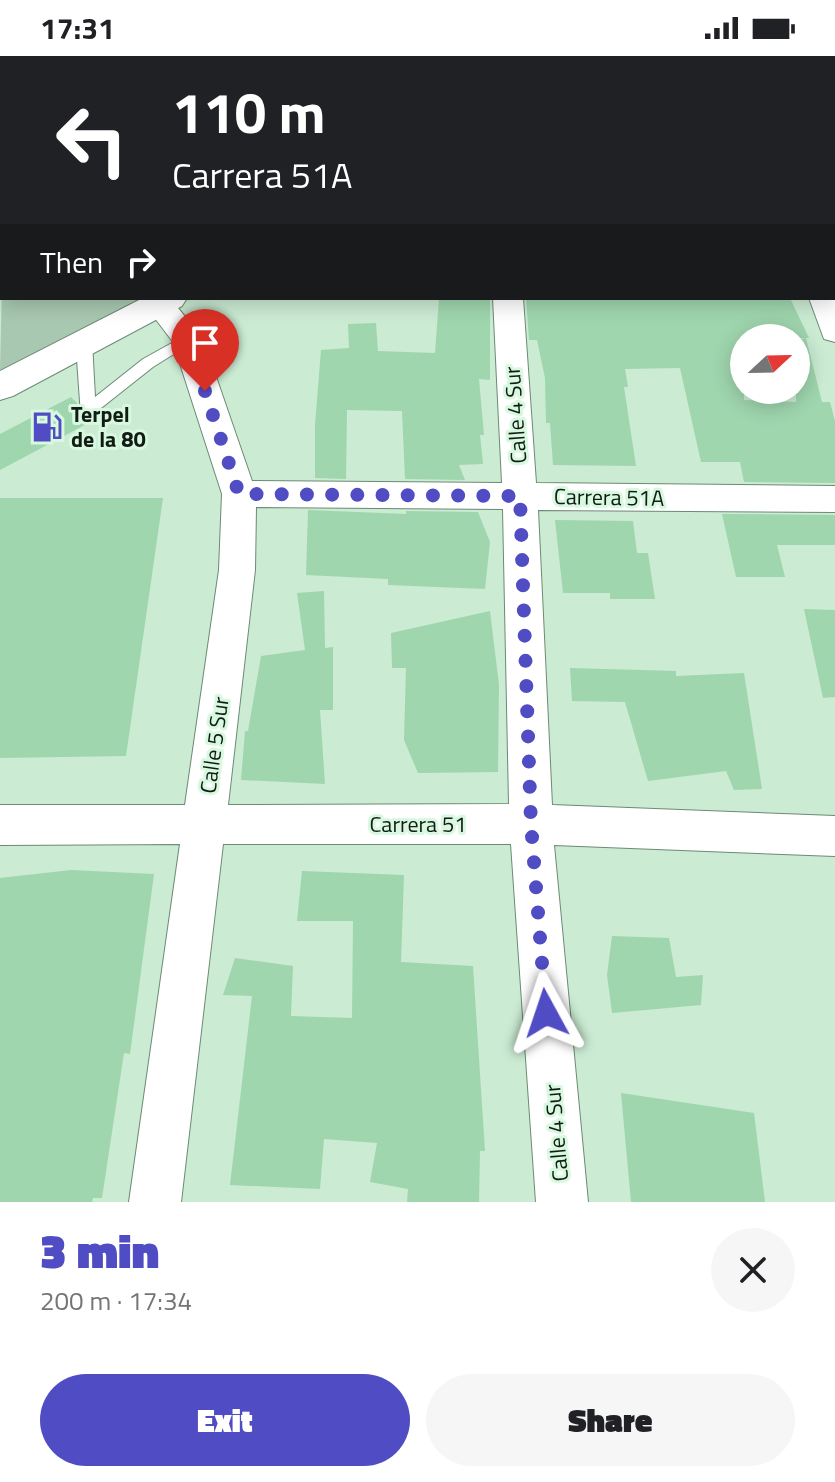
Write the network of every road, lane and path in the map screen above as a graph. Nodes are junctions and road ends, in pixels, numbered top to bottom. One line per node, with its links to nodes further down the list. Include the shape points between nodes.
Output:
1 (508, 300): 9 (street, Calle 4 Sur)
2 (825, 300): 4 (street)
3 (165, 301): 5 (street, Calle 5 Sur); 6 (main road)
4 (835, 332)
5 (188, 339): 6 (lane, via 86,412 90,390); 8 (street, Calle 5 Sur)
6 (85, 342): 7 (main road)
7 (0, 387)
8 (239, 494): 9 (street, Carrera 51A); 11 (street, Calle 5 Sur, via 237,570)
9 (520, 496): 10 (street, Carrera 51A); 12 (street, Calle 4 Sur)
10 (835, 499)
11 (203, 824): 12 (street, Carrera 51); 13 (street, Carrera 51); 15 (street, Calle 5 Sur)
12 (531, 824): 14 (street, Carrera 51); 16 (street, Calle 4 Sur)
13 (0, 825)
14 (835, 836)
15 (155, 1202)
16 (562, 1202)

